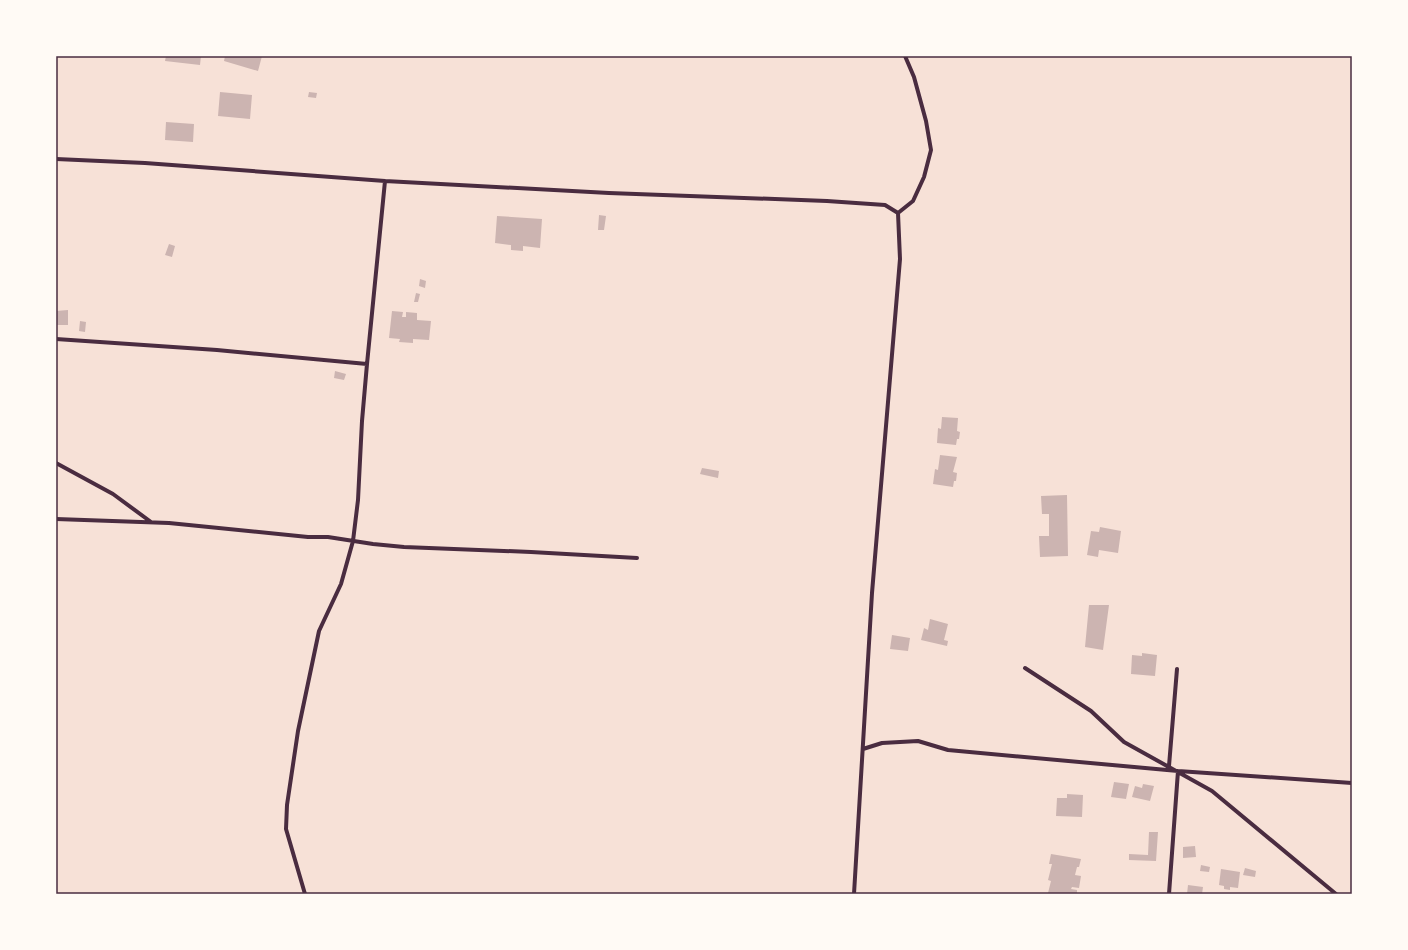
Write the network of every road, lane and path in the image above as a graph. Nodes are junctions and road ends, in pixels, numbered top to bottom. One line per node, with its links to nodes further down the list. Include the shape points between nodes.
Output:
1 (905, 56): 4 (street, via 914,77 926,121 930,150 924,177 913,201)
2 (56, 159): 3 (street, via 145,163)
3 (385, 182): 4 (street, via 827,201 885,205); 6 (street)
4 (898, 213): 14 (street, via 900,259 872,593)
5 (56, 339): 6 (street)
6 (367, 364): 10 (street)
7 (56, 463): 9 (street, via 113,494)
8 (56, 519): 9 (street)
9 (151, 522): 10 (street)
10 (353, 541): 11 (street, via 425,548); 18 (street, via 341,584 319,631 289,786 286,829)
11 (637, 558)
12 (1025, 668): 15 (street, via 1091,711 1124,742)
13 (1177, 669): 15 (street)
14 (863, 749): 16 (street, via 882,742 918,741 948,750); 19 (street)
15 (1169, 766): 16 (street)
16 (1178, 771): 17 (street); 20 (street); 21 (street, via 1212,791)
17 (1352, 783)
18 (305, 894)
19 (854, 894)
20 (1168, 894)
21 (1336, 894)

